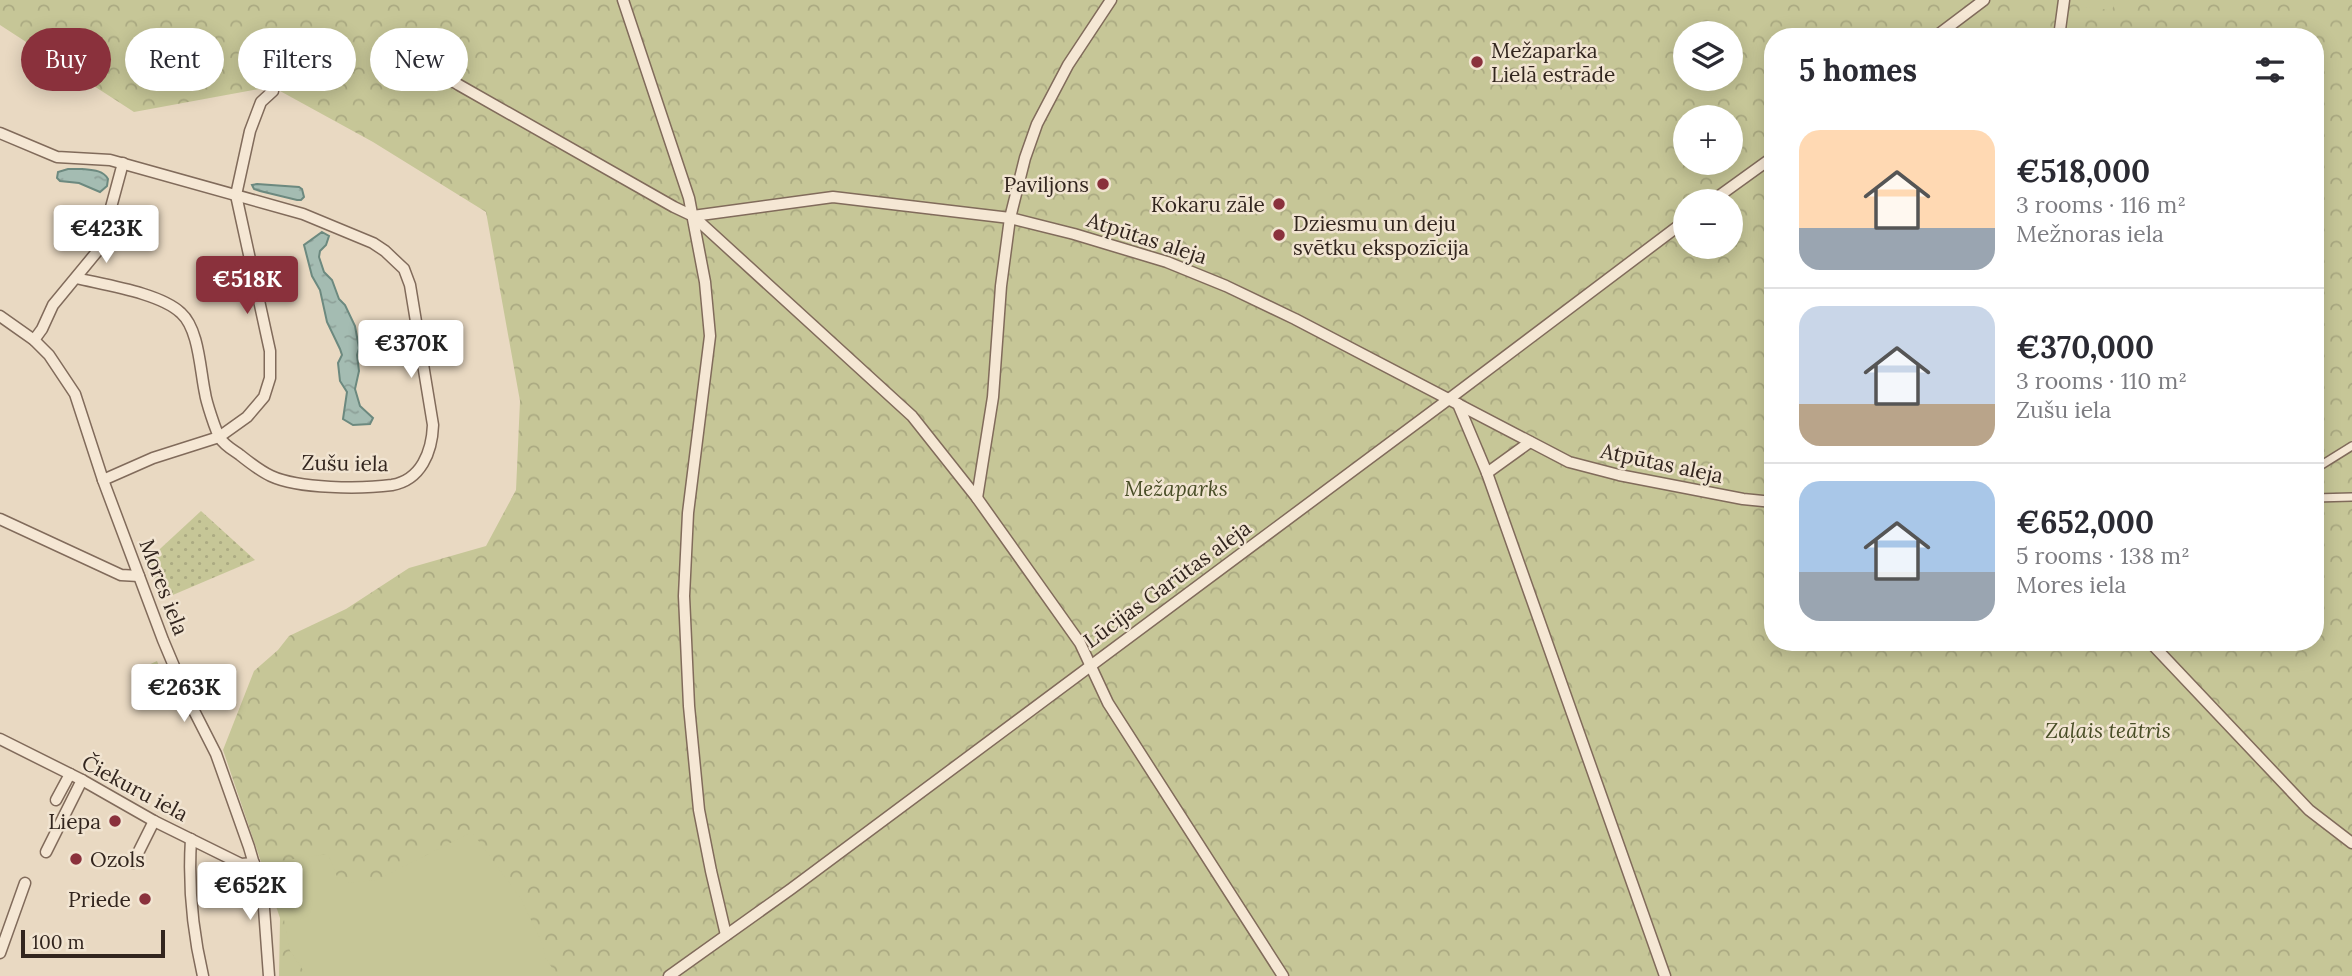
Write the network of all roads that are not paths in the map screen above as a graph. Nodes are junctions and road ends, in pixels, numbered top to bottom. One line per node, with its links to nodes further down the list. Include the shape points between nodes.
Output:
1 (623, 0): 14 (street)
2 (1111, 0): 15 (street, via 1068,65 1037,124)
3 (1984, 0): 5 (street)
4 (2064, 0): 6 (street)
5 (1947, 28)
6 (2060, 28)
7 (468, 89): 14 (street)
8 (272, 91): 13 (street, via 261,102 250,131)
9 (0, 133): 10 (street, Zušu iela, via 57,157)
10 (122, 163): 13 (street, Zušu iela); 17 (street, via 100,247)
11 (1764, 164): 12 (street)
12 (1729, 189)
13 (236, 195): 21 (street, via 271,365 257,407); 21 (street, Zušu iela, via 303,214 373,243 398,261 410,285 431,405 432,438 427,457 411,478 360,488 277,479)
14 (693, 216): 15 (street, Atpūtas aleja, via 833,197); 29 (street, via 912,416); 46 (street, via 710,336 688,513 684,596 699,810)
15 (1010, 218): 20 (street, Atpūtas aleja, via 1167,262 1226,286); 29 (street, via 1000,286 993,397)
16 (1673, 230): 20 (street, Lūcijas Garūtas aleja)
17 (76, 278): 19 (street, via 53,305); 21 (street, via 159,299 183,314 194,334)
18 (0, 316): 19 (street, Mores iela)
19 (34, 340): 26 (street, Mores iela, via 75,394)
20 (1453, 402): 22 (street, Atpūtas aleja); 25 (street); 34 (street, Lūcijas Garūtas aleja)
21 (219, 437): 26 (street)
22 (1530, 442): 25 (street); 30 (street, Atpūtas aleja, via 1569,462 1619,475)
23 (2352, 446): 24 (street)
24 (2324, 463)
25 (1487, 473): 52 (street)
26 (103, 480): 32 (street, Mores iela)
27 (2324, 496): 28 (street)
28 (2352, 497)
29 (976, 498): 34 (street, via 1080,643)
30 (1764, 501)
31 (0, 519): 32 (street, via 121,575)
32 (139, 576): 44 (street, Mores iela, via 187,697 216,754)
33 (2159, 651): 41 (street, via 2309,810)
34 (1090, 664): 46 (street, Lūcijas Garūtas aleja); 51 (street, via 1108,704)
35 (0, 739): 36 (street, Čiekuru iela)
36 (71, 775): 37 (street, Čiekuru iela); 38 (street)
37 (82, 780): 39 (street, Čiekuru iela); 42 (street)
38 (56, 800)
39 (154, 821): 40 (street, Čiekuru iela); 43 (street)
40 (191, 839): 44 (street, Čiekuru iela, via 241,864); 48 (street, via 188,879)
41 (2352, 843)
42 (46, 852)
43 (133, 863)
44 (254, 863): 49 (street, Mores iela, via 263,895)
45 (25, 883): 47 (street)
46 (726, 935): 50 (street, Lūcijas Garūtas aleja)
47 (0, 953)
48 (203, 976)
49 (269, 976)
50 (669, 976)
51 (1283, 976)
52 (1665, 976)

